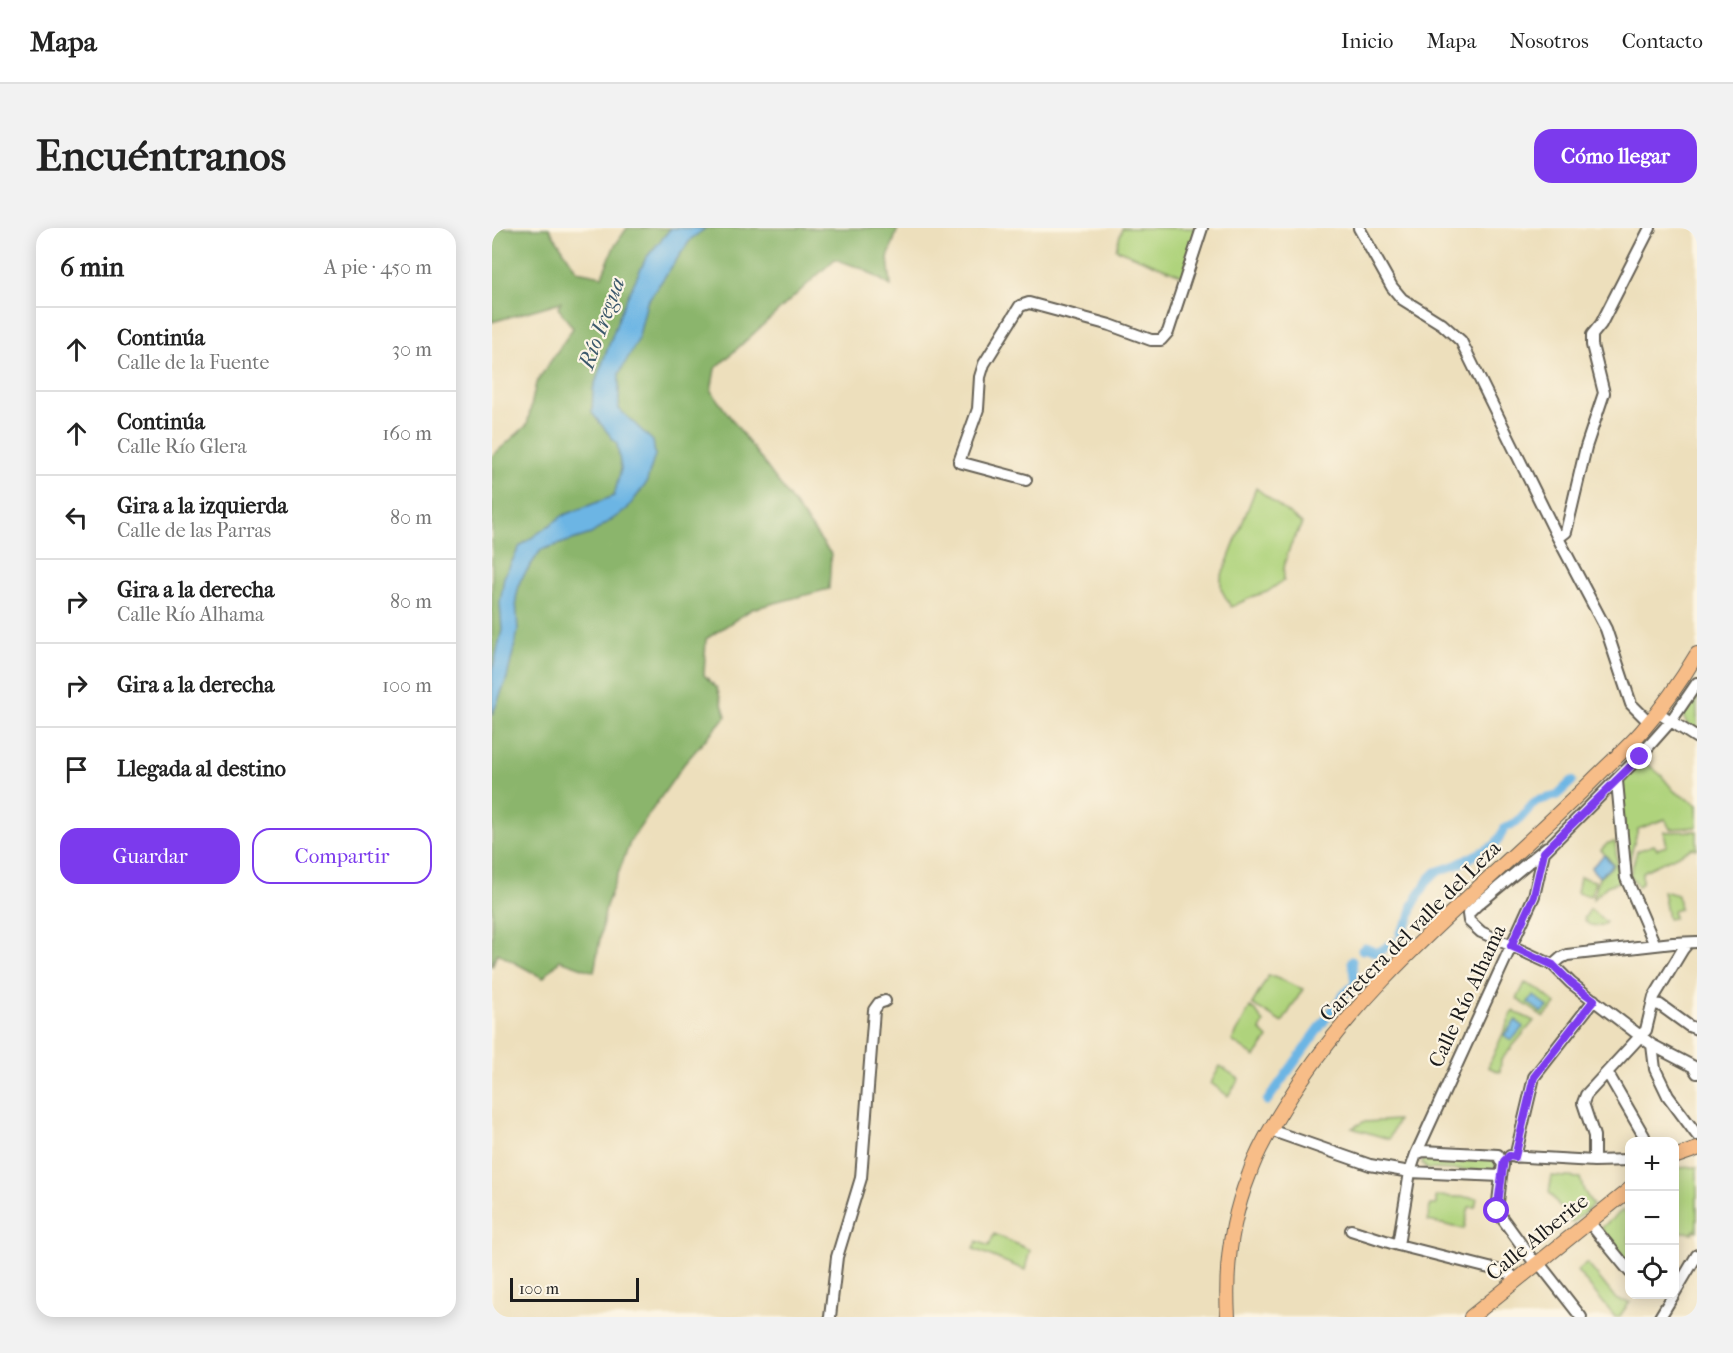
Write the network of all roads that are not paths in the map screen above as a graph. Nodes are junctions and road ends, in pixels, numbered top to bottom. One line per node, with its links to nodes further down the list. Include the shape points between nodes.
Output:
1 (1202, 228): 4 (street, via 1168,332 1161,340 1029,303 1020,306 984,364 978,409 959,462)
2 (1359, 228): 5 (street, via 1401,299 1442,324 1461,341)
3 (1650, 228): 5 (street, via 1592,335 1604,393 1586,447 1566,532)
4 (1026, 480)
5 (1557, 538): 8 (street, via 1606,629 1631,704)
6 (1697, 654): 8 (main road, Carretera del valle del Leza)
7 (1697, 683): 9 (street)
8 (1653, 717): 9 (street); 25 (main road, Carretera del valle del Leza, via 1573,801 1362,1003 1303,1075)
9 (1671, 721): 10 (street); 11 (street)
10 (1697, 738)
11 (1617, 781): 12 (street); 14 (street, via 1626,878)
12 (1553, 843): 15 (street, Calle Río Alhama, via 1544,852 1534,896); 15 (street, via 1468,914 1468,921 1481,932)
13 (1693, 943): 14 (street); 19 (street, via 1683,949 1654,997)
14 (1655, 945): 16 (street, via 1567,955)
15 (1511, 946): 16 (street); 31 (street, Calle Río Alhama)
16 (1553, 965): 17 (street)
17 (1594, 1000): 21 (street); 32 (street, via 1534,1077)
18 (885, 1001): 49 (street, via 874,1010 861,1178 837,1257)
19 (1654, 1004): 20 (street); 21 (street)
20 (1697, 1029)
21 (1641, 1036): 22 (street); 24 (street)
22 (1652, 1045): 23 (street); 26 (street, via 1655,1069 1668,1096)
23 (1697, 1069)
24 (1607, 1072): 27 (street); 34 (street, via 1583,1103 1594,1136)
25 (1270, 1130): 36 (street, via 1370,1165); 50 (main road, Carretera del valle del Leza, via 1249,1174 1236,1216 1228,1254)
26 (1697, 1135)
27 (1644, 1137)
28 (1697, 1149): 30 (main road)
29 (1498, 1155): 31 (street, via 1423,1151); 32 (street); 35 (street)
30 (1679, 1155)
31 (1415, 1157): 36 (street, Calle Río Alhama); 37 (street, via 1414,1166)
32 (1512, 1157): 34 (street); 35 (street, via 1504,1161)
33 (1625, 1160): 34 (street)
34 (1594, 1161)
35 (1502, 1171): 37 (street); 43 (street, via 1497,1211)
36 (1410, 1172): 37 (street); 41 (street)
37 (1426, 1173)
38 (1628, 1191): 39 (main road, Calle Alberite)
39 (1589, 1222): 43 (main road, Calle Alberite); 44 (street)
40 (1351, 1230): 41 (street)
41 (1398, 1245): 46 (street, via 1509,1273)
42 (1697, 1255): 45 (street)
43 (1538, 1262): 46 (main road, Calle Alberite); 52 (street)
44 (1625, 1267)
45 (1694, 1268): 47 (street)
46 (1516, 1280): 51 (main road, Calle Alberite)
47 (1679, 1285)
48 (1670, 1299): 53 (street)
49 (830, 1317)
50 (1228, 1317)
51 (1471, 1317)
52 (1581, 1317)
53 (1660, 1317)

